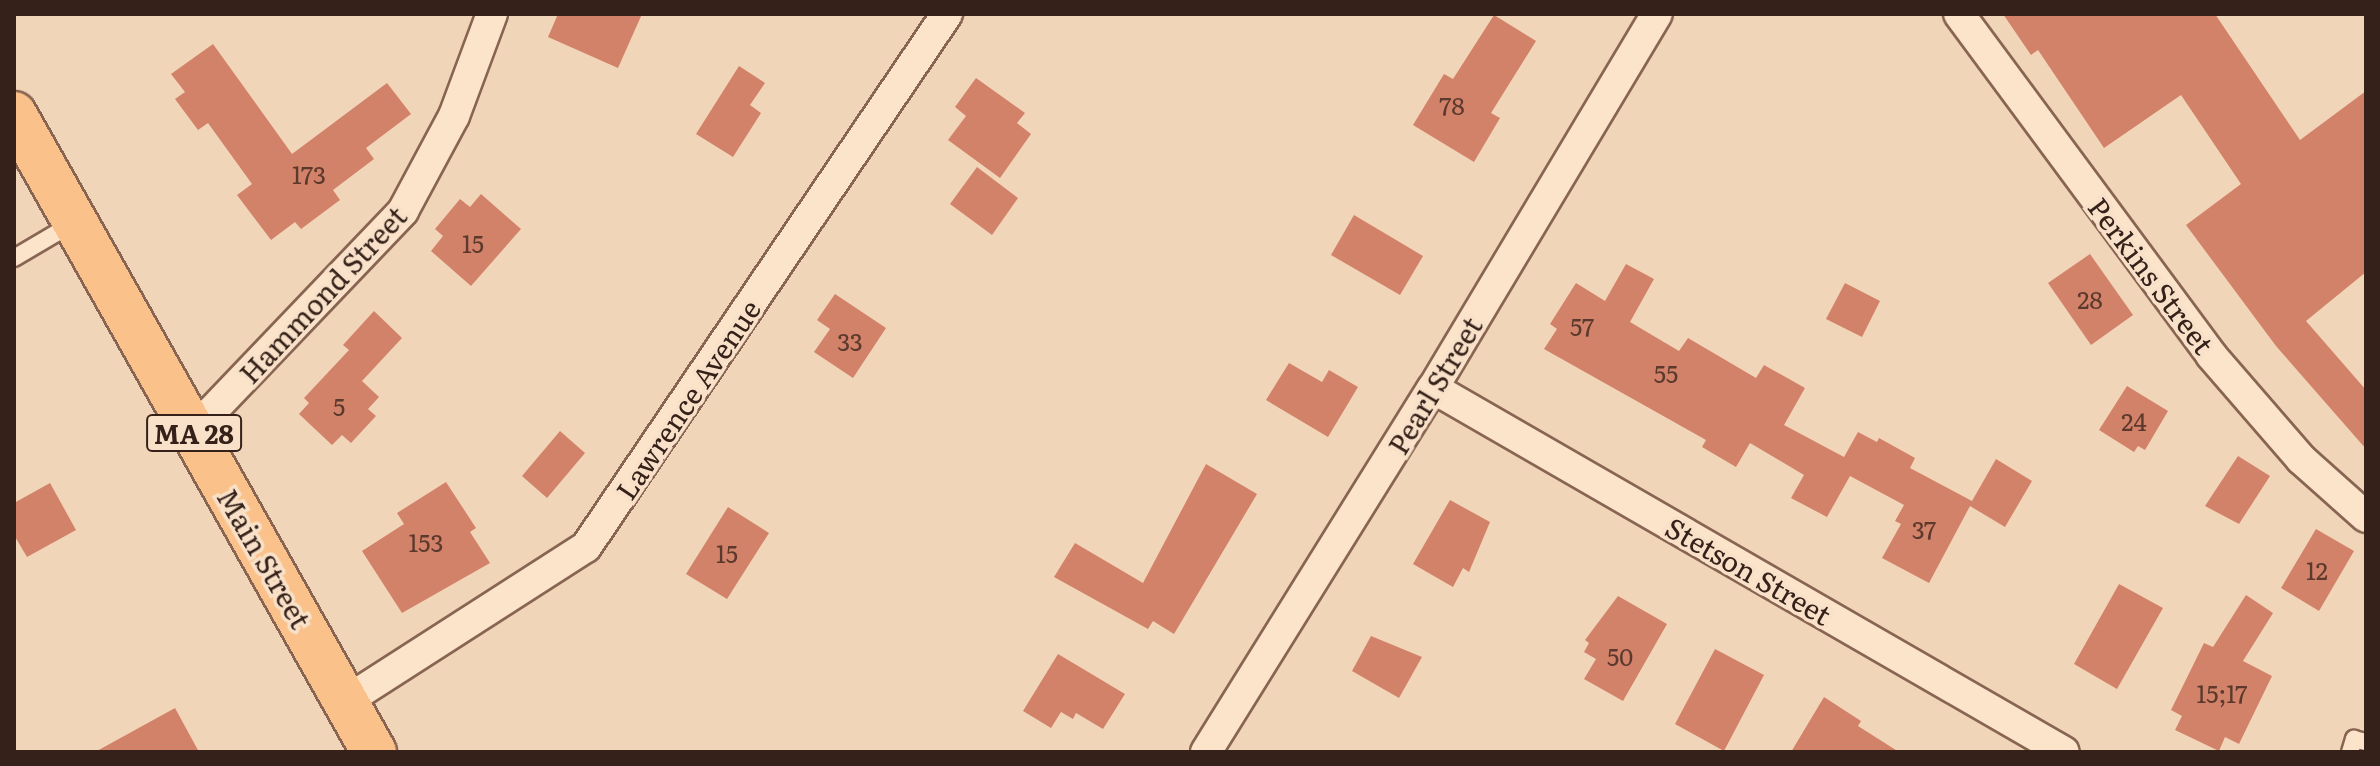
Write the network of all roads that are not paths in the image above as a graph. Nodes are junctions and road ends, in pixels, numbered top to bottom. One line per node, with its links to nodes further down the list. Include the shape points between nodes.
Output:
1 (492, 14): 9 (street, Hammond Street, via 454,116 403,211)
2 (947, 14): 11 (street, Lawrence Avenue, via 586,547)
3 (1657, 14): 8 (street, Pearl Street)
4 (1959, 14): 10 (street, Perkins Street, via 2211,355 2301,459)
5 (14, 114): 6 (main road, Main Street / MA 28)
6 (76, 222): 7 (lane); 9 (main road, Main Street / MA 28)
7 (14, 258)
8 (1433, 388): 14 (street, Pearl Street); 15 (street, Stetson Street)
9 (193, 431): 11 (main road, Main Street / MA 28)
10 (2366, 517)
11 (346, 701): 13 (main road, Main Street / MA 28)
12 (2366, 742): 16 (lane, via 2354,739)
13 (374, 752)
14 (1206, 752)
15 (2064, 752)
16 (2350, 752)

